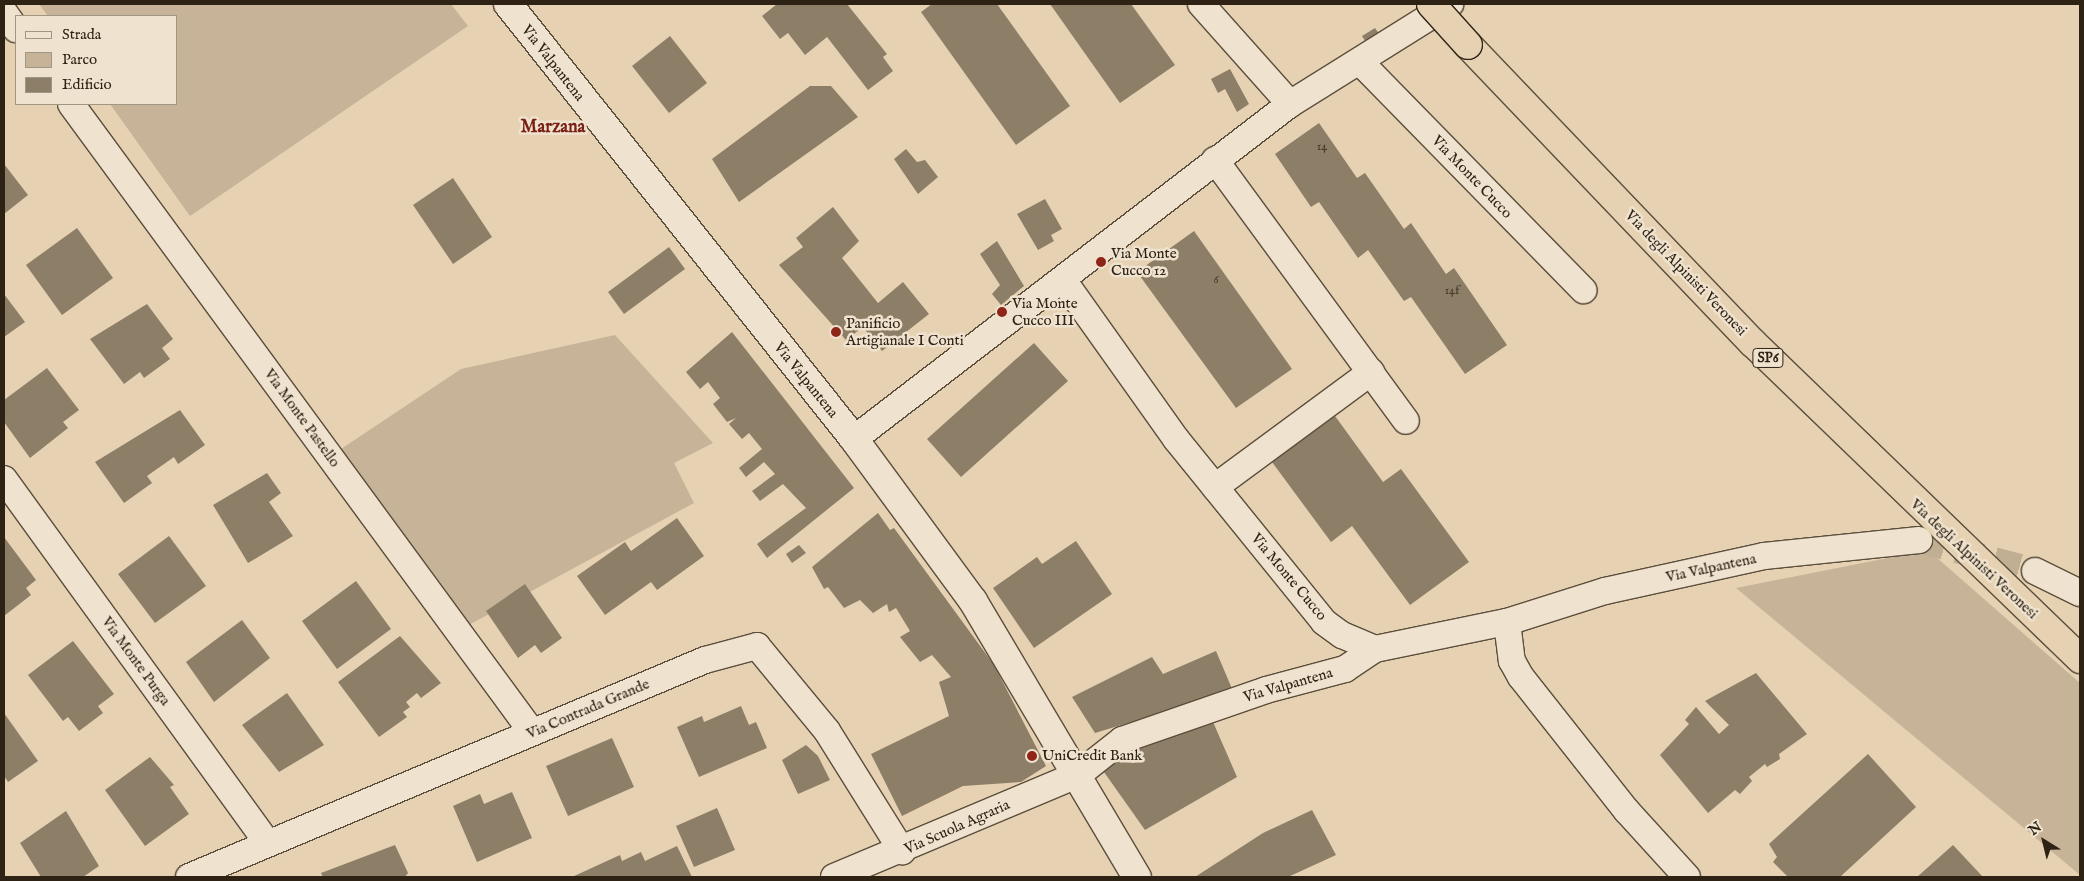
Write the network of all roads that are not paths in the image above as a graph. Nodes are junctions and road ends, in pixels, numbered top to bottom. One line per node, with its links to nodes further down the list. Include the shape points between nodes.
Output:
1 (508, 4): 15 (street, Via Valpantena)
2 (1201, 4): 8 (street)
3 (1431, 4): 23 (highway, Via degli Alpinisti Veronesi / SP6, bridge, via 1753,343)
4 (1450, 4): 7 (street)
5 (4, 12): 6 (street)
6 (15, 28)
7 (1361, 63): 8 (street); 12 (street, Via Monte Cucco)
8 (1290, 104): 10 (street)
9 (72, 105): 24 (street, Via Monte Pastello)
10 (1215, 160): 11 (street); 13 (street)
11 (1063, 280): 15 (street); 17 (street, Via Monte Cucco)
12 (1583, 290)
13 (1370, 372): 14 (street); 17 (street)
14 (1406, 420)
15 (854, 439): 25 (street, Via Valpantena, via 973,601)
16 (4, 479): 26 (street, Via Monte Purga)
17 (1215, 487): 22 (street, Via Monte Cucco, via 1324,622 1342,635)
18 (1919, 540): 21 (street, Via Valpantena, via 1764,556 1605,592)
19 (2035, 571): 20 (street)
20 (2080, 593)
21 (1507, 622): 22 (street, Via Valpantena); 31 (street, via 1512,661 1520,677 1627,811)
22 (1375, 649): 25 (street, Via Valpantena, via 1345,669 1266,690 1122,740)
23 (2080, 659)
24 (532, 732): 26 (street, Via Contrada Grande); 27 (street, Via Contrada Grande, via 705,660 756,646 827,731)
25 (1079, 774): 27 (street, Via Scuola Agraria); 30 (street, Via Valpantena)
26 (267, 842): 28 (street, Via Contrada Grande)
27 (902, 851): 29 (street, Via Scuola Agraria)
28 (189, 877)
29 (834, 877)
30 (1137, 877)
31 (1687, 877)

